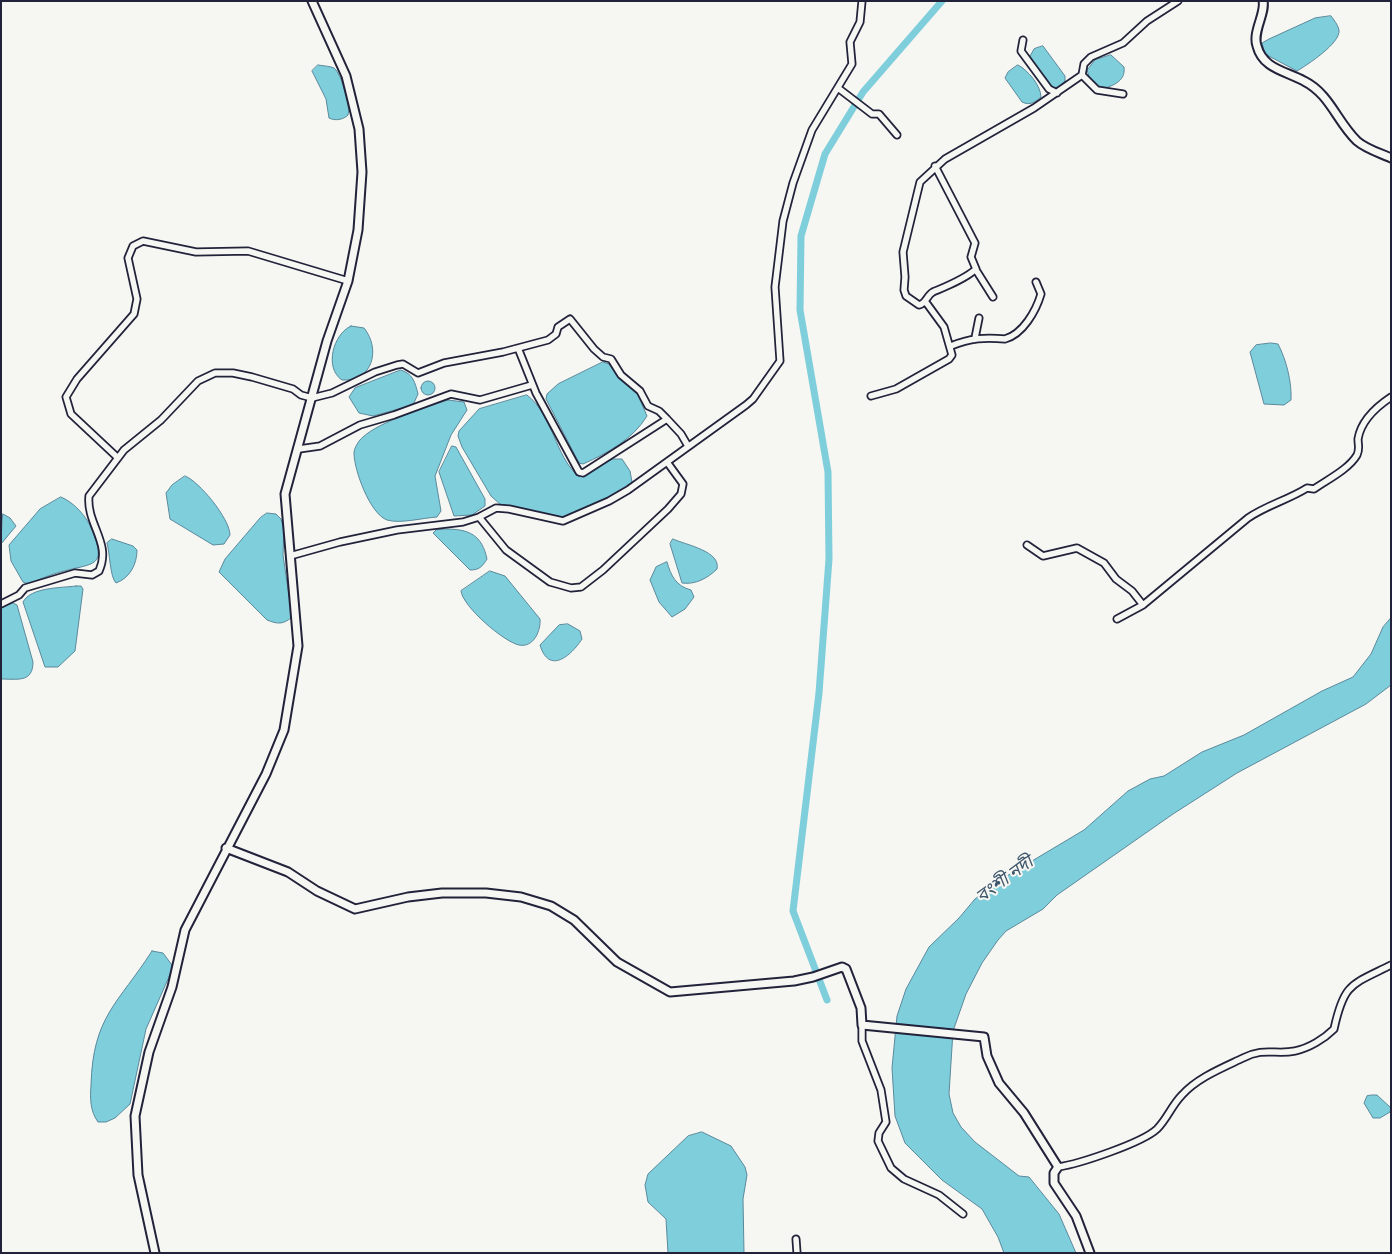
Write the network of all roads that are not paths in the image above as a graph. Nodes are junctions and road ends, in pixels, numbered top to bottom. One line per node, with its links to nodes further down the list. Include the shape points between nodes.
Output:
1 (312, 1): 14 (street, via 346,76 359,129 361,194)
2 (862, 1): 7 (street, via 860,22 850,42 852,64)
3 (1178, 1): 6 (street, via 1146,21 1123,42 1091,57 1084,64)
4 (1262, 1): 11 (street, via 1256,46 1263,60 1315,88 1357,141)
5 (1023, 40): 8 (street, via 1021,51 1049,89)
6 (1082, 75): 8 (street); 9 (street, via 1098,90)
7 (839, 89): 10 (street, via 869,112 879,114); 27 (street, via 805,147 783,220 776,287 780,361 753,399)
8 (1057, 92): 12 (street)
9 (1123, 94)
10 (898, 135)
11 (1391, 158)
12 (935, 166): 13 (street, via 976,243 971,257); 17 (street, via 920,182 903,252 906,296 919,305)
13 (976, 270): 16 (street); 17 (street, via 931,293)
14 (348, 281): 25 (street); 29 (street, via 248,251 196,252 143,241 138,243 128,258 137,299 134,314 77,379 66,397 71,414)
15 (1036, 282): 19 (street, via 1040,298 1021,330 1005,340 998,337)
16 (993, 297)
17 (925, 301): 20 (street, via 944,327)
18 (979, 318): 19 (street)
19 (975, 338): 20 (street)
20 (951, 346): 23 (street, via 949,359 896,389)
21 (518, 348): 22 (street); 25 (street, via 444,363 418,373 403,364 397,365 332,393); 26 (street, via 548,340 570,318 594,349 611,359 621,375 640,391 648,406)
22 (532, 384): 26 (street, via 579,472 583,473); 28 (street, via 480,400 450,394 360,424 320,446)
23 (871, 396)
24 (1391, 397): 35 (street, via 1364,423 1355,458 1314,489 1307,488 1262,508)
25 (312, 398): 28 (street); 29 (street, via 252,377 215,373 198,381 162,420)
26 (667, 419): 27 (street)
27 (688, 446): 30 (street)
28 (299, 449): 33 (street, via 285,494)
29 (118, 458): 34 (street, via 89,496 91,514 104,554 99,572 92,576 75,573 25,588 20,595)
30 (667, 462): 31 (street, via 609,501 563,521 496,508); 31 (street, via 683,484 681,494 648,530 581,587 571,588 550,582 506,550)
31 (480, 517): 33 (street, via 350,540)
32 (1027, 545): 35 (street, via 1043,556 1077,548 1082,550 1104,563)
33 (290, 556): 37 (street, via 298,646 289,709 272,760)
34 (1, 604)
35 (1144, 605): 36 (street)
36 (1117, 619)
37 (226, 848): 39 (street, via 288,872 317,891 355,908 442,893 486,893 551,906 574,920 617,962 670,992 794,981 842,967 846,969); 43 (street, via 185,930 172,987 149,1052 134,1116 138,1175)
38 (1391, 965): 40 (street, via 1350,987 1341,1000 1334,1028 1318,1041 1294,1051 1264,1050 1232,1063 1194,1083 1157,1128 1142,1140)
39 (865, 1025): 40 (street, via 984,1037 987,1056 999,1083 1024,1113); 41 (street, via 865,1051 881,1090 885,1111 886,1122 878,1140 891,1168 904,1179 939,1195)
40 (1058, 1167): 45 (street, via 1054,1183 1076,1216)
41 (962, 1214)
42 (796, 1239): 44 (street)
43 (155, 1253)
44 (797, 1253)
45 (1090, 1253)

